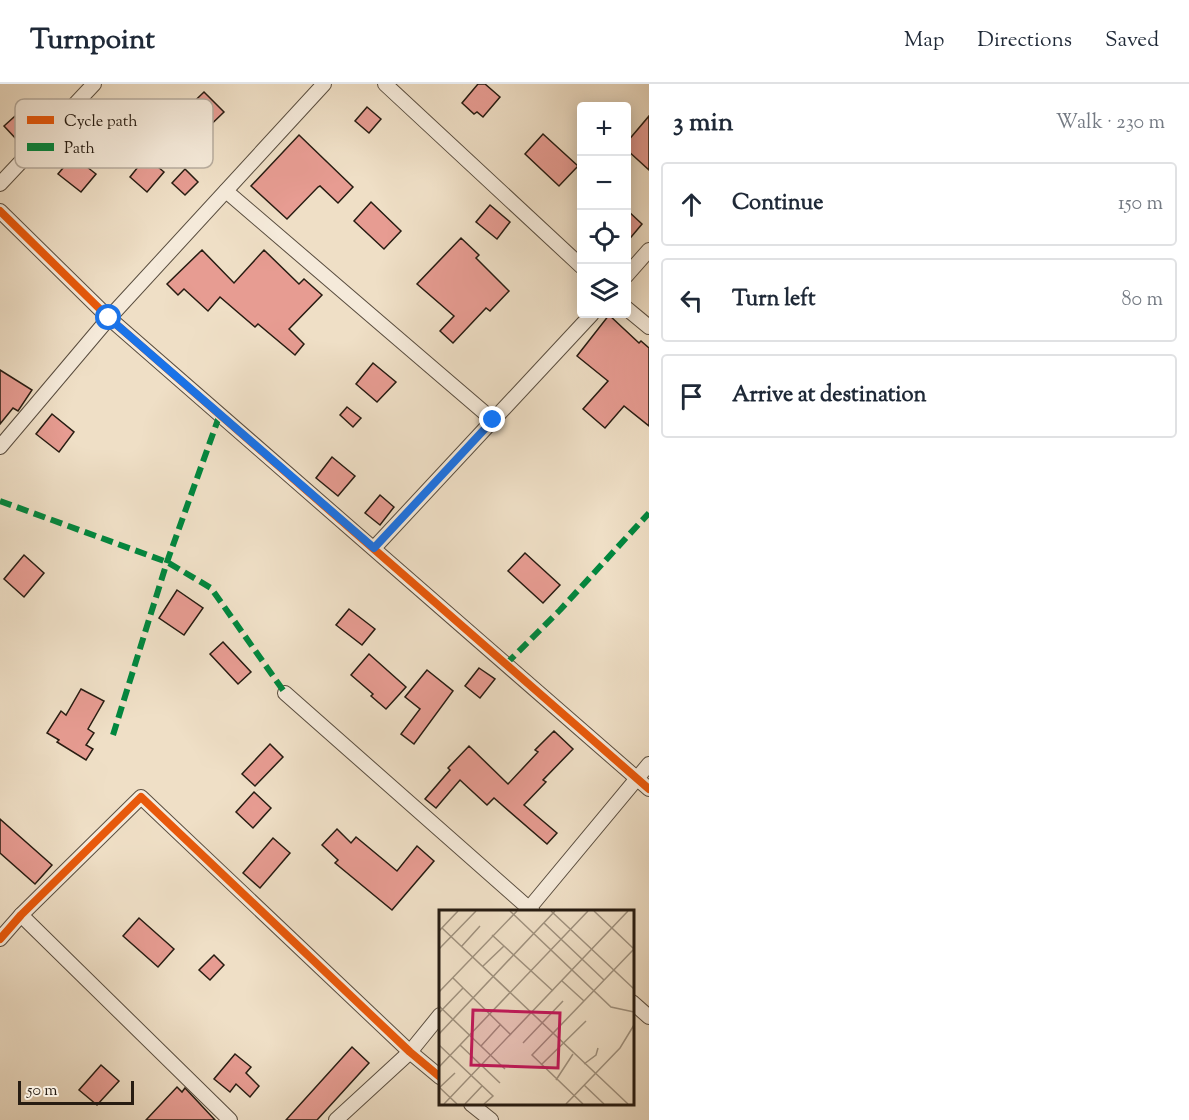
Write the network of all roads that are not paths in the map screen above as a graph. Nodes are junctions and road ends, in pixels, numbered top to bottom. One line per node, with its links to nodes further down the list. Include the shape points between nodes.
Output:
1 (94, 84): 4 (street)
2 (324, 84): 7 (street)
3 (385, 84): 10 (street)
4 (80, 99)
5 (15, 168): 6 (street)
6 (0, 184)
7 (226, 191): 13 (street); 16 (street)
8 (0, 211): 13 (street)
9 (649, 250): 11 (street)
10 (579, 264)
11 (631, 271)
12 (631, 311): 15 (street)
13 (109, 318): 17 (street); 18 (street)
14 (588, 318): 16 (street)
15 (649, 327)
16 (493, 420): 18 (street)
17 (0, 447)
18 (374, 548): 21 (street)
19 (285, 693): 23 (street)
20 (649, 764): 21 (street)
21 (636, 778): 22 (street); 23 (street)
22 (649, 789)
23 (530, 910)
24 (21, 915): 25 (street); 29 (street, via 141,797); 32 (street)
25 (0, 939)
26 (634, 1003): 28 (street)
27 (439, 1016): 29 (street)
28 (649, 1017)
29 (410, 1052): 30 (street); 33 (street)
30 (439, 1075)
31 (472, 1105): 34 (street)
32 (230, 1120)
33 (336, 1120)
34 (491, 1120)

